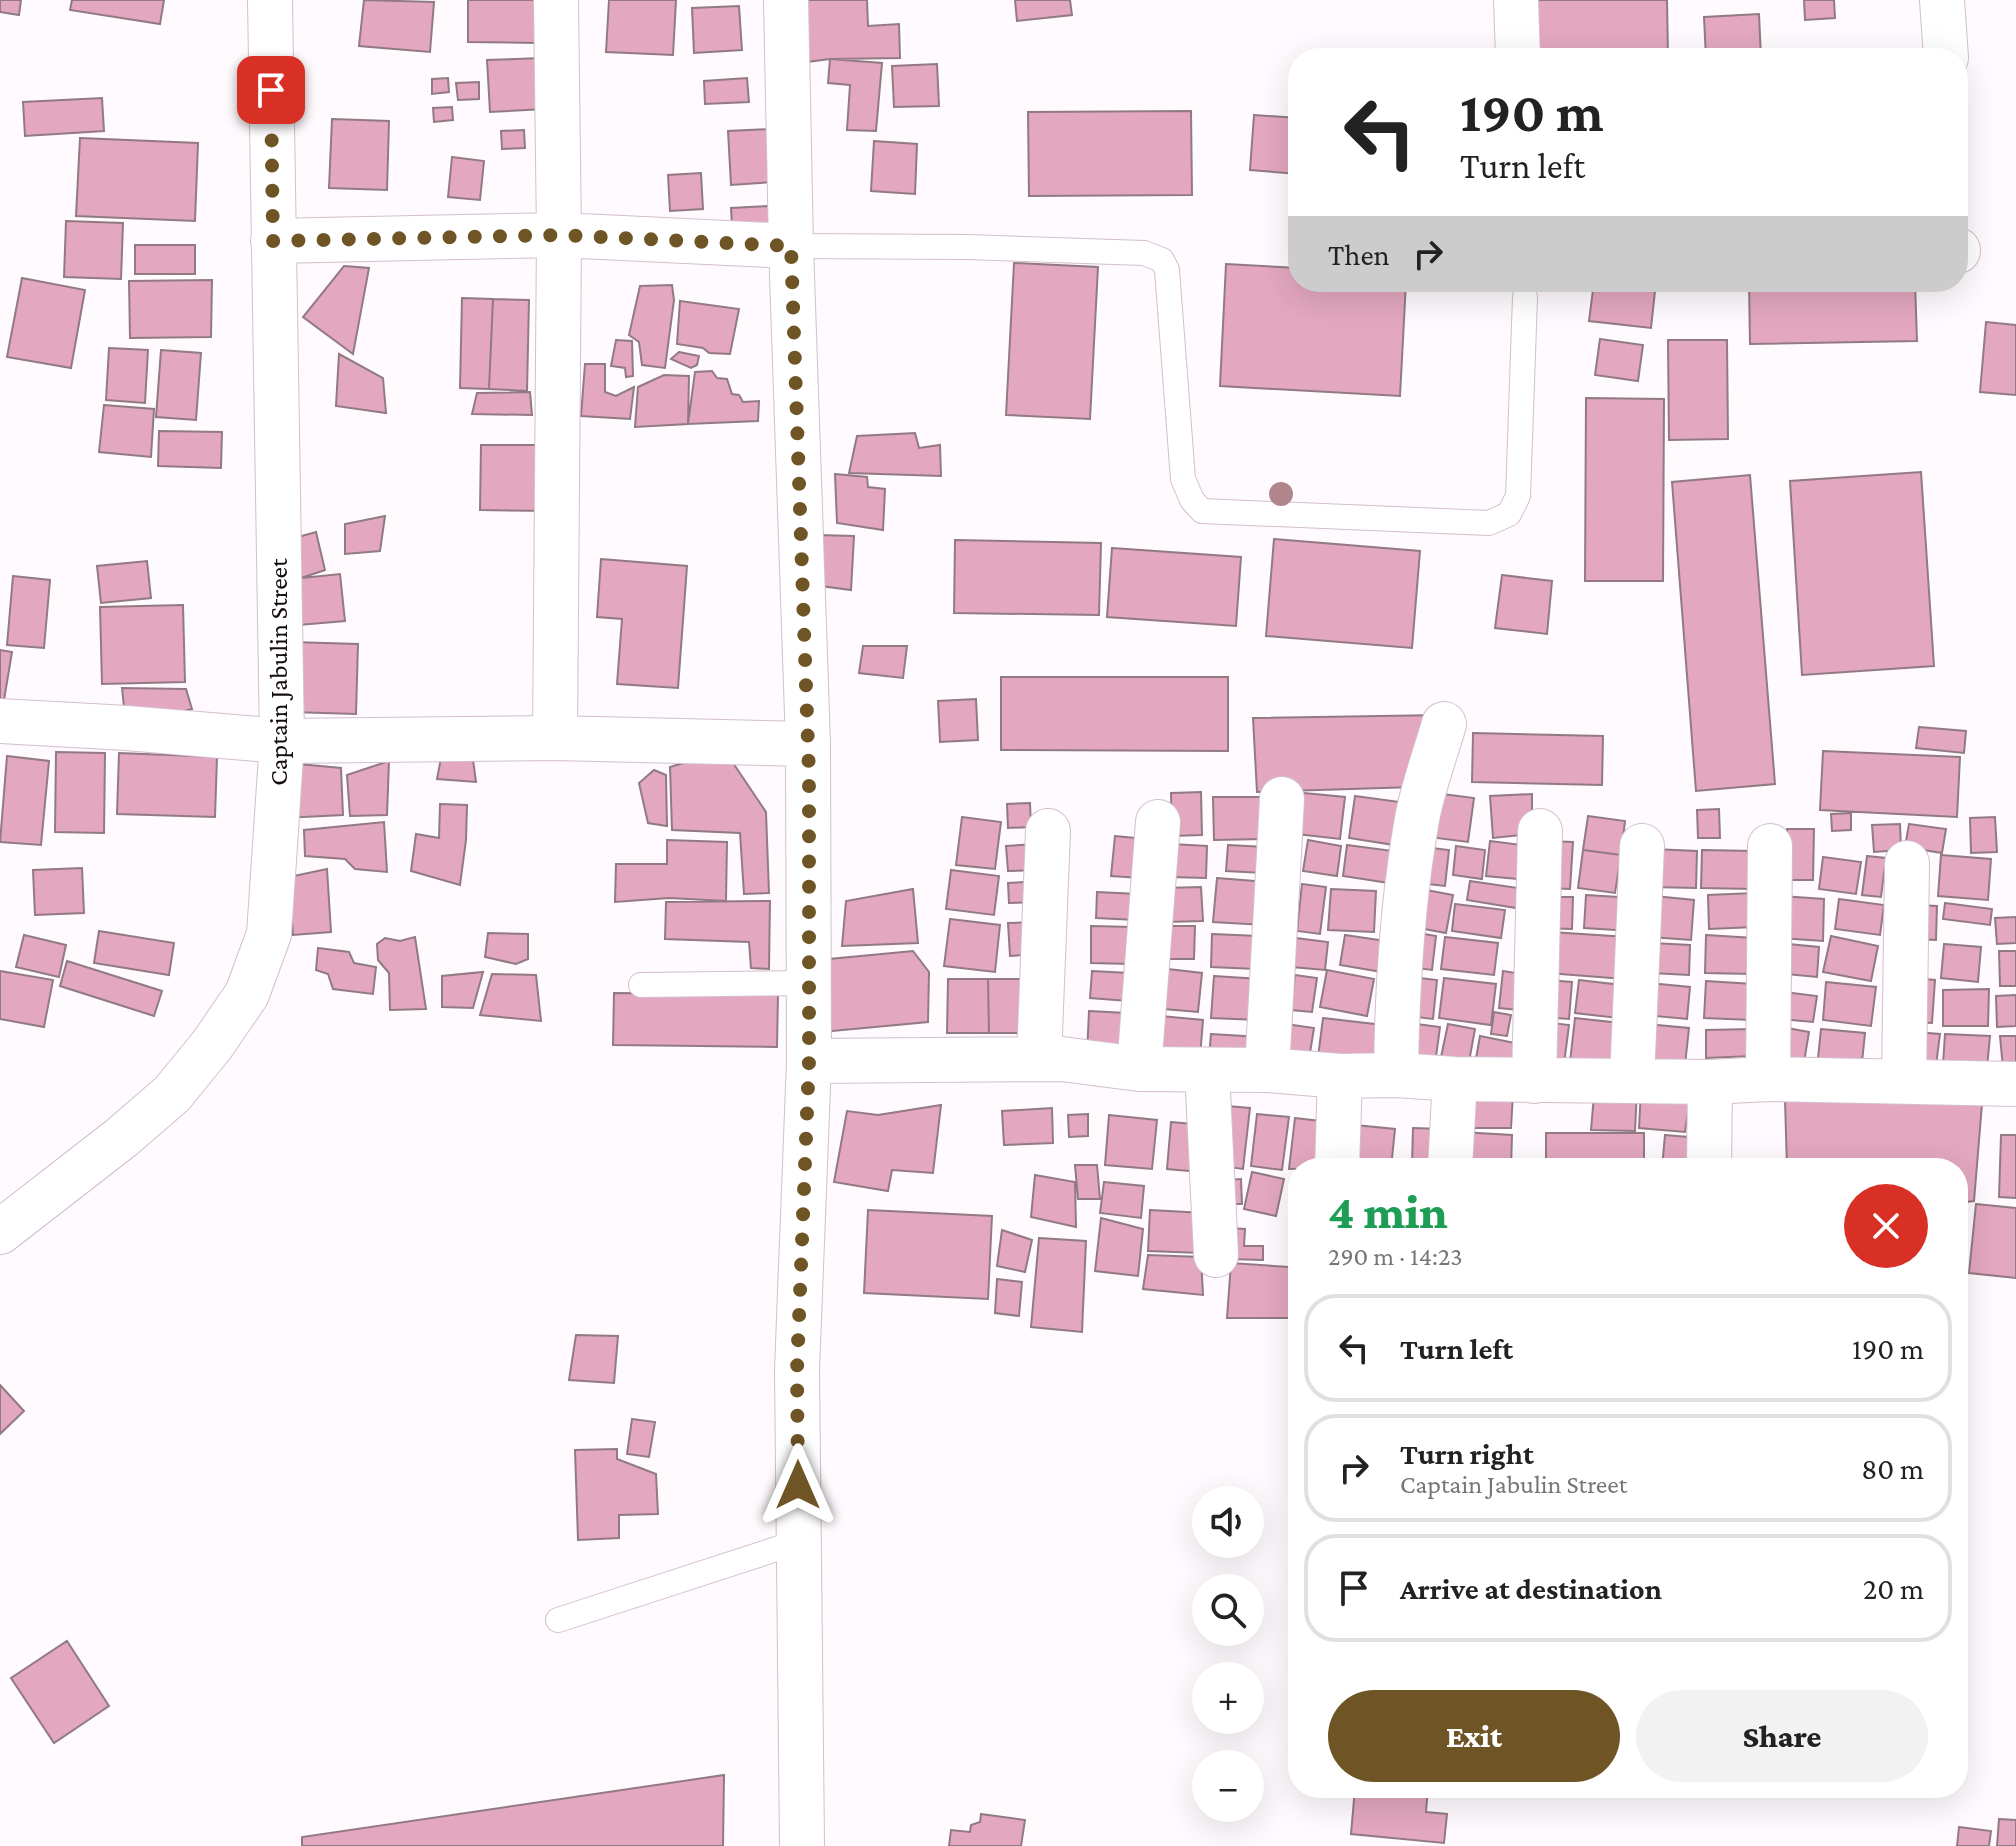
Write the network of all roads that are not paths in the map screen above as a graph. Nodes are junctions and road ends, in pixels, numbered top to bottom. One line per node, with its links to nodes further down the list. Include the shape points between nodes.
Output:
1 (270, 0): 9 (street, Captain Jabulin Street)
2 (556, 0): 8 (street)
3 (786, 0): 10 (street)
4 (1516, 0): 6 (street)
5 (1942, 0): 7 (street)
6 (1518, 48)
7 (1945, 48)
8 (559, 235): 9 (street); 10 (street); 14 (street)
9 (273, 241): 15 (street, Captain Jabulin Street)
10 (791, 246): 11 (lane, via 1144,253 1162,260 1167,270 1183,479 1202,511 1489,523 1509,514 1518,496); 16 (street)
11 (1525, 297)
12 (0, 721): 15 (street)
13 (1444, 724): 31 (street, via 1418,816 1406,891 1397,977)
14 (555, 738): 15 (street); 16 (street)
15 (282, 741): 43 (street, Captain Jabulin Street, via 269,934 247,994 172,1094)
16 (808, 744): 24 (street)
17 (1282, 799): 30 (street)
18 (1158, 822): 28 (street)
19 (1048, 831): 26 (street)
20 (1540, 831): 36 (street)
21 (1642, 846): 35 (street)
22 (1770, 846): 34 (street)
23 (1907, 863): 37 (street)
24 (809, 983): 25 (lane); 27 (street)
25 (641, 985)
26 (1039, 1058): 27 (street); 28 (street)
27 (809, 1061): 45 (street, via 797,1370)
28 (1139, 1069): 29 (street)
29 (1207, 1070): 30 (street); 44 (street)
30 (1267, 1070): 32 (street)
31 (1396, 1075): 32 (street); 33 (street)
32 (1340, 1076): 40 (street)
33 (1455, 1079): 36 (street); 41 (street)
34 (1768, 1079): 37 (street); 38 (street)
35 (1632, 1080): 36 (street); 38 (street)
36 (1534, 1081)
37 (1904, 1081): 39 (street)
38 (1710, 1082): 42 (street)
39 (2016, 1084)
40 (1337, 1158)
41 (1451, 1158)
42 (1709, 1158)
43 (0, 1232)
44 (1216, 1255)
45 (798, 1542): 46 (lane); 47 (street)
46 (558, 1620)
47 (802, 1846)

